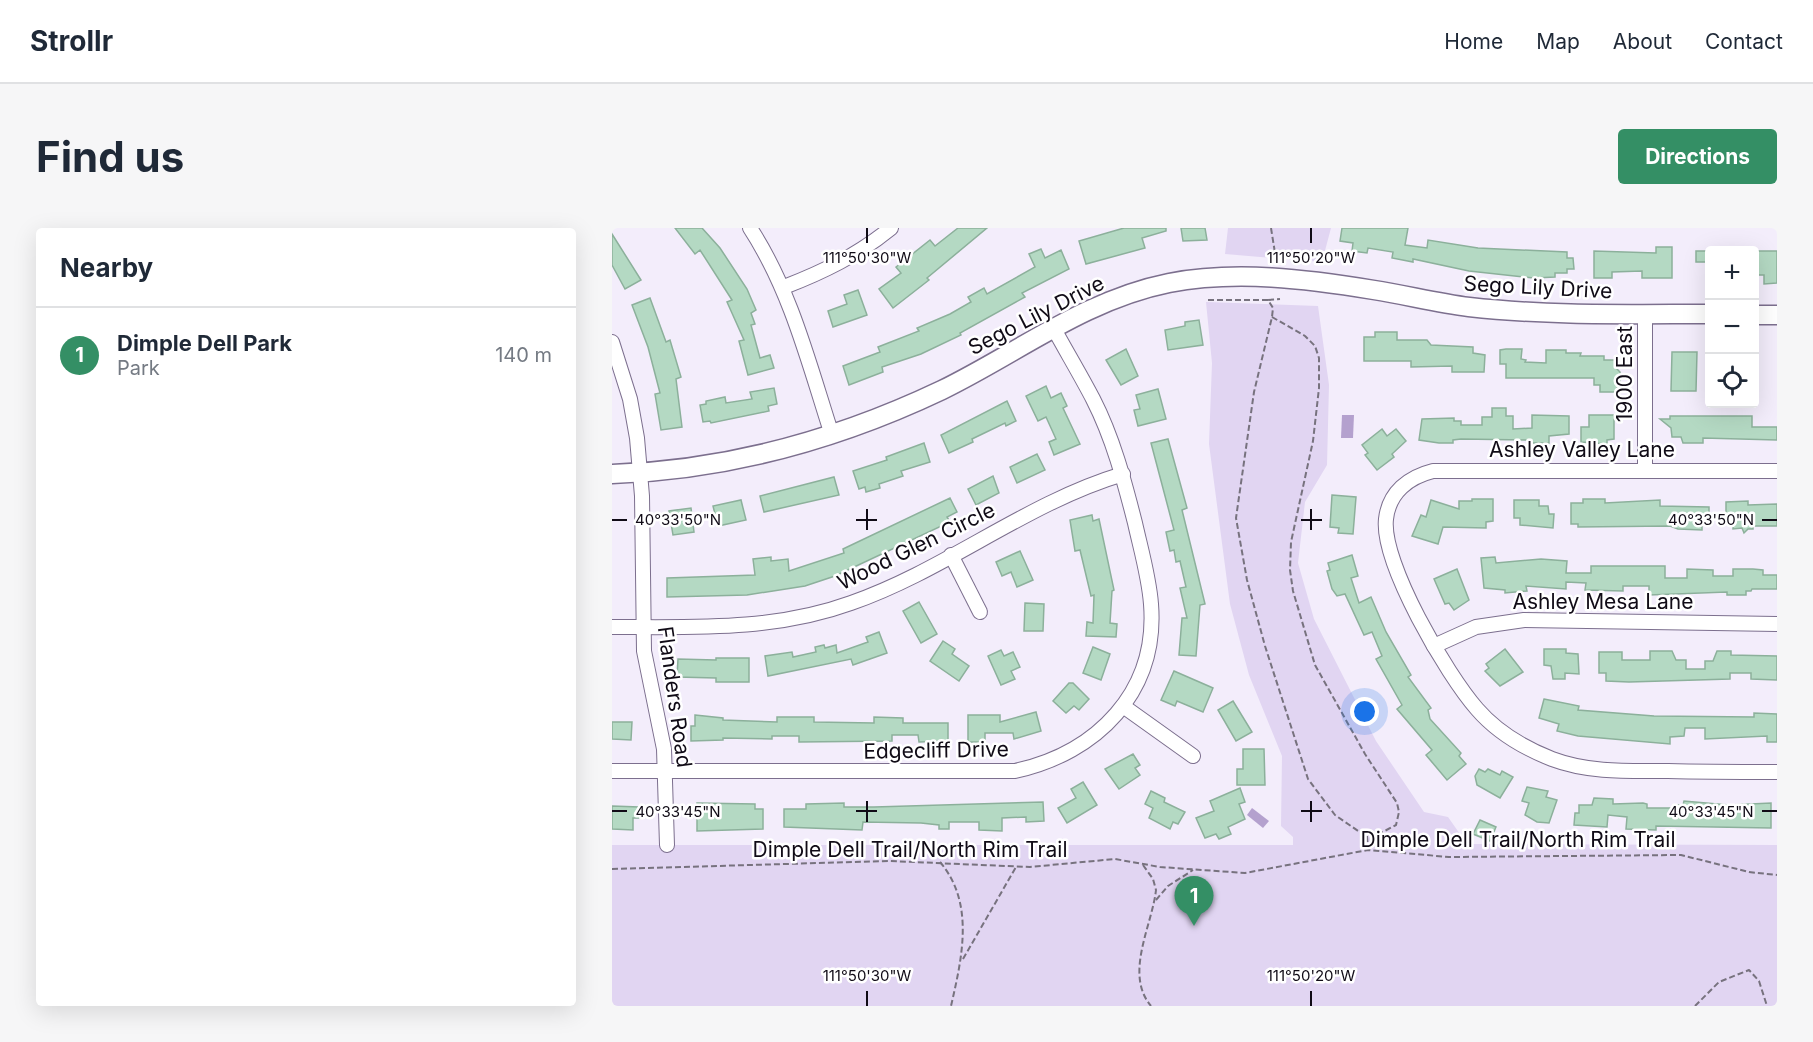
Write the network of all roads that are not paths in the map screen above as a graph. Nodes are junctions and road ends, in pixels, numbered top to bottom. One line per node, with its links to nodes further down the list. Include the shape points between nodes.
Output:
1 (750, 228): 3 (street)
2 (891, 228): 3 (street, via 838,264)
3 (784, 287): 10 (street)
4 (1645, 314): 5 (street, Sego Lily Drive); 8 (street, Sego Lily Drive, via 1510,312 1328,283 1243,277 1169,283 1129,293); 11 (street, 1900 East)
5 (1705, 314)
6 (1759, 315): 7 (street)
7 (1777, 315)
8 (1053, 327): 10 (street, Sego Lily Drive, via 943,389); 15 (street, Edgecliff Drive, via 1093,399)
9 (612, 342): 13 (street, Flanders Road, via 630,399)
10 (832, 435): 13 (street, Sego Lily Drive, via 737,460)
11 (1645, 471): 12 (street, Ashley Valley Lane); 21 (street, Ashley Valley Lane, via 1433,471 1419,475 1395,494 1386,518 1388,543)
12 (1777, 471)
13 (640, 473): 14 (street, Sego Lily Drive); 20 (street, Flanders Road)
14 (612, 474)
15 (1123, 474): 16 (street, Wood Glen Circle, via 1068,493); 22 (street, Edgecliff Drive, via 1148,580 1151,629 1137,681)
16 (951, 555): 17 (street); 20 (street, Wood Glen Circle, via 852,603 801,617 751,626)
17 (980, 612)
18 (1777, 624): 21 (street, Ashley Mesa Lane, via 1524,620 1476,627)
19 (612, 627): 20 (street, Wood Glen Circle)
20 (643, 627): 25 (street, Flanders Road)
21 (1434, 646): 26 (street, via 1478,710 1523,745 1552,759 1584,768 1617,771)
22 (1123, 706): 23 (street); 25 (street, Edgecliff Drive, via 1087,742 1041,765 1015,771)
23 (1193, 756)
24 (612, 771): 25 (street, Edgecliff Drive)
25 (666, 771): 27 (street, Flanders Road)
26 (1777, 772)
27 (667, 845)

